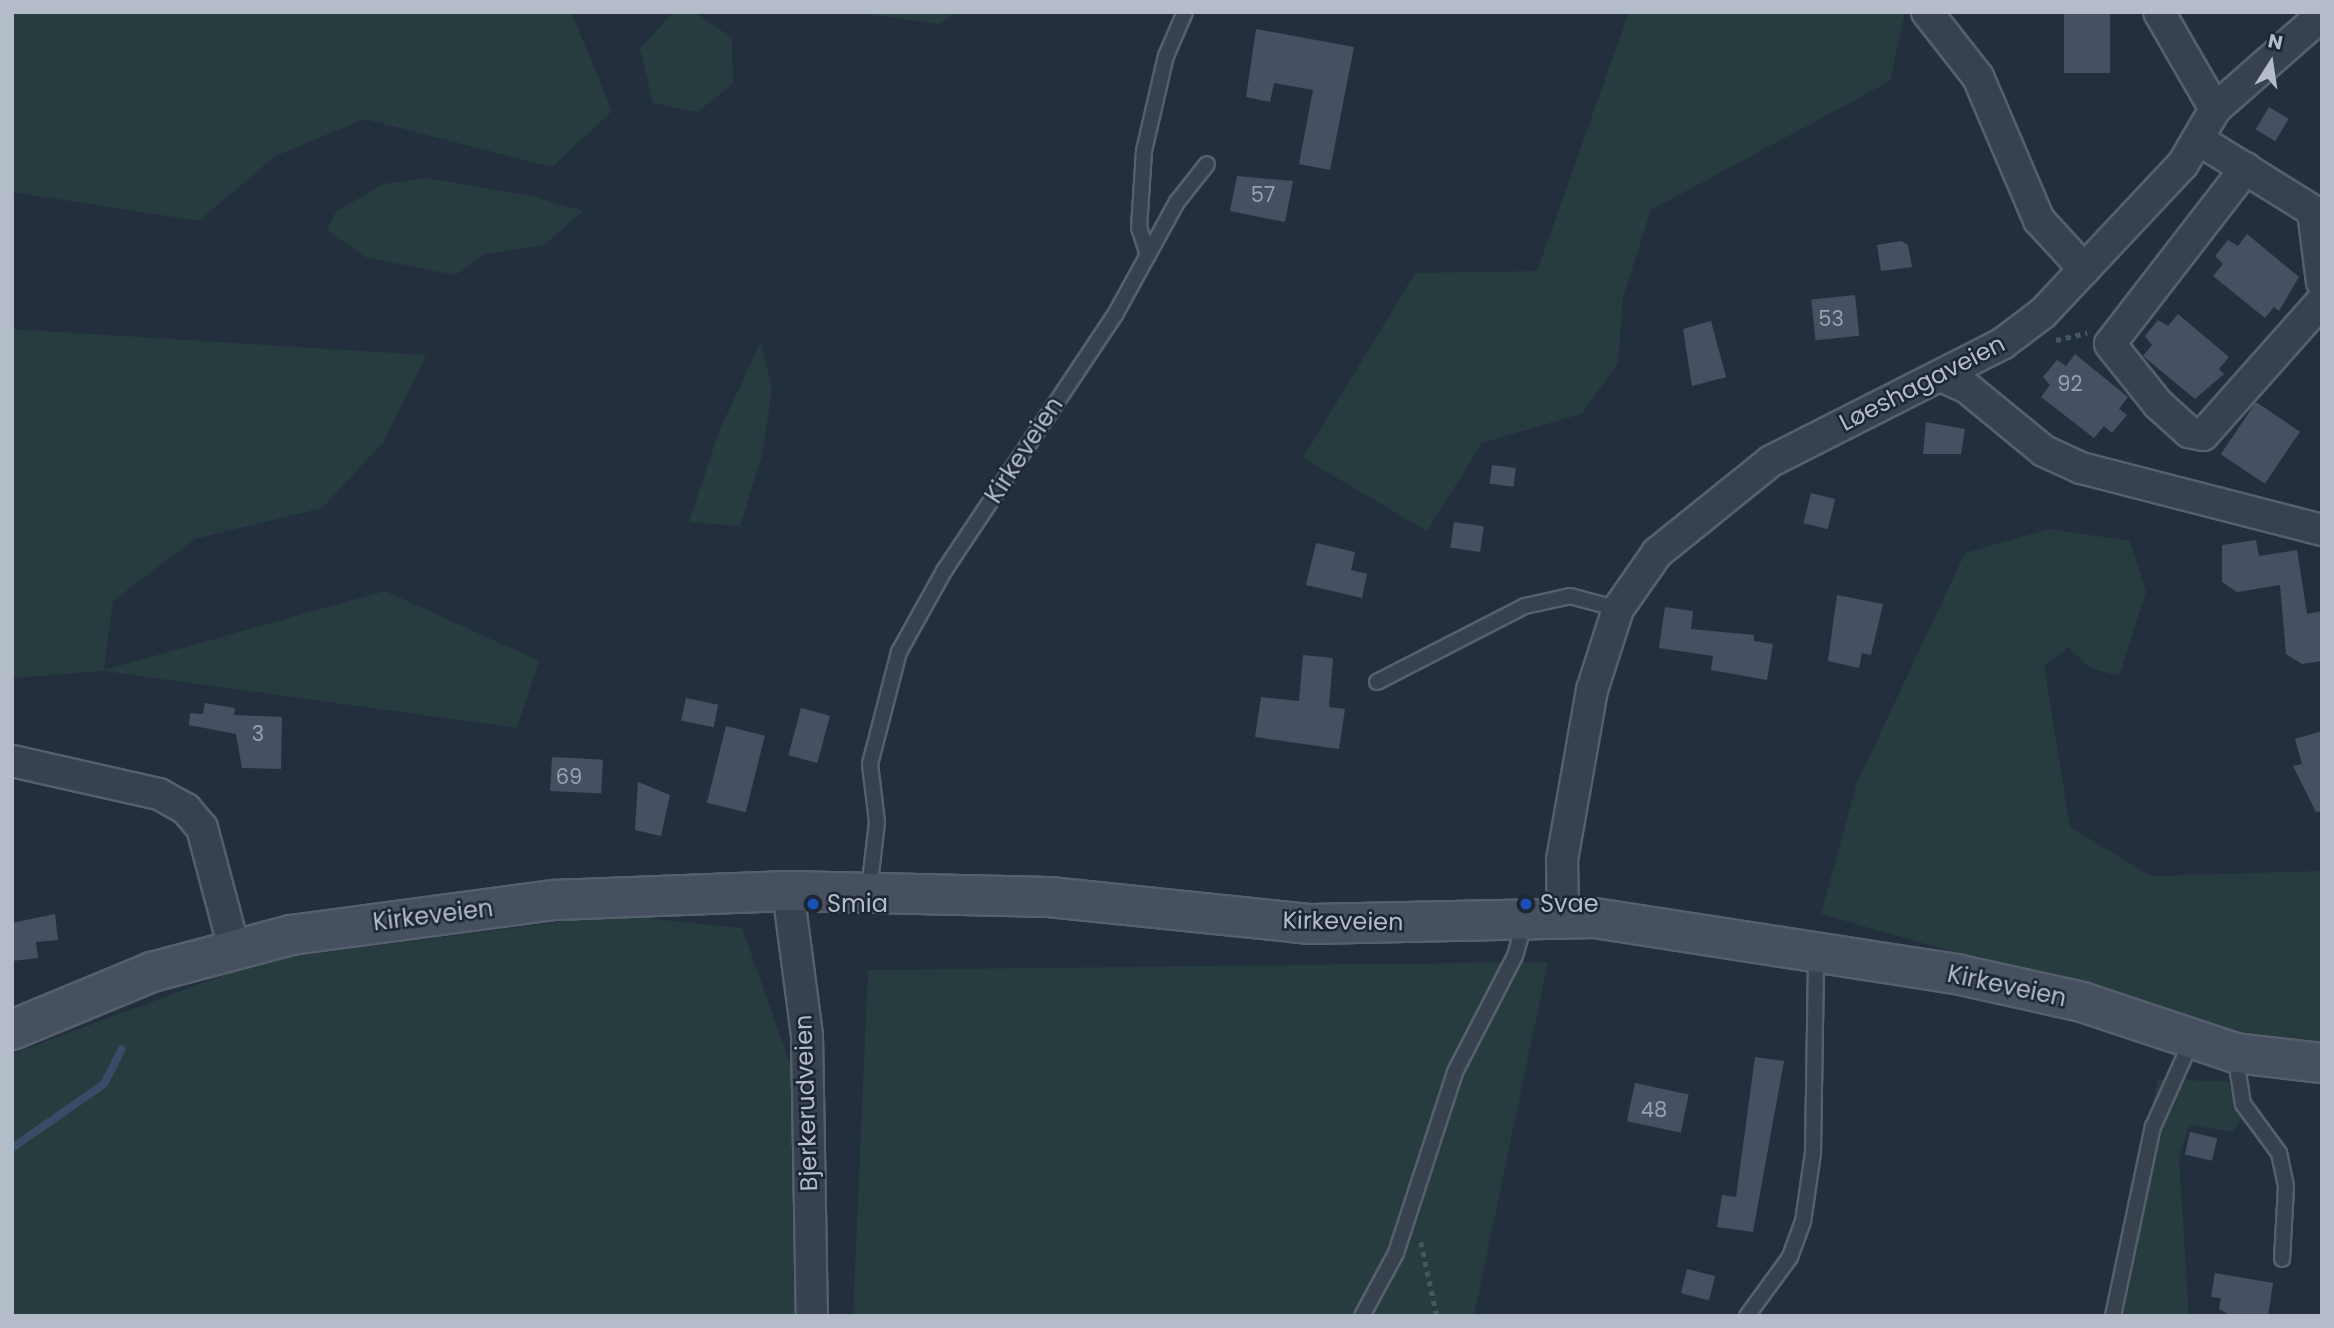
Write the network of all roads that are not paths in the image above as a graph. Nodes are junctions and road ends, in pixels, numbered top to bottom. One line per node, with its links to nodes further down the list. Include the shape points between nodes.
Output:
1 (1185, 12): 10 (lane, via 1166,55 1144,151 1139,228)
2 (1927, 12): 11 (street, via 1978,77 2039,220)
3 (2159, 12): 5 (street)
4 (2322, 15): 5 (street, Løeshagaveien)
5 (2215, 109): 6 (street, Løeshagaveien)
6 (2199, 140): 8 (street); 11 (street, Løeshagaveien)
7 (1207, 164): 10 (lane, Kirkeveien)
8 (2246, 168): 9 (street); 13 (street, via 2225,203 2112,335 2110,344 2158,404 2189,432 2203,435)
9 (2317, 210): 12 (street)
10 (1147, 255): 20 (lane, Kirkeveien, via 899,652 870,764 877,822)
11 (2084, 270): 14 (street, Løeshagaveien, via 2043,313 2003,344)
12 (2322, 282)
13 (2322, 301)
14 (1941, 376): 15 (street, via 1966,387 2044,451 2081,468); 16 (street, Løeshagaveien, via 1771,461 1657,554)
15 (2322, 530)
16 (1618, 609): 17 (lane, via 1570,596 1525,606); 21 (street, Løeshagaveien, via 1590,703 1562,860)
17 (1377, 682)
18 (12, 761): 23 (street, via 159,794 186,809 202,828)
19 (788, 891): 20 (main road, Kirkeveien); 23 (main road, Kirkeveien, via 555,900); 30 (street, Bjerkerudveien, via 807,1036)
20 (869, 892): 22 (main road, Kirkeveien, via 1049,897 1311,924)
21 (1563, 915): 22 (main road, Kirkeveien); 24 (main road, Kirkeveien)
22 (1524, 916): 31 (lane, via 1516,956 1455,1072 1386,1279)
23 (234, 948): 25 (main road, Kirkeveien, via 140,977)
24 (1816, 953): 26 (main road, Kirkeveien, via 2027,988); 32 (lane, via 1813,1153 1805,1210 1790,1256)
25 (12, 1030)
26 (2192, 1039): 27 (main road, Kirkeveien); 33 (lane, via 2153,1127)
27 (2235, 1053): 28 (main road, Kirkeveien); 29 (lane, via 2243,1104 2279,1153 2286,1186)
28 (2322, 1063)
29 (2282, 1259)
30 (813, 1316)
31 (1362, 1316)
32 (1747, 1316)
33 (2113, 1316)

